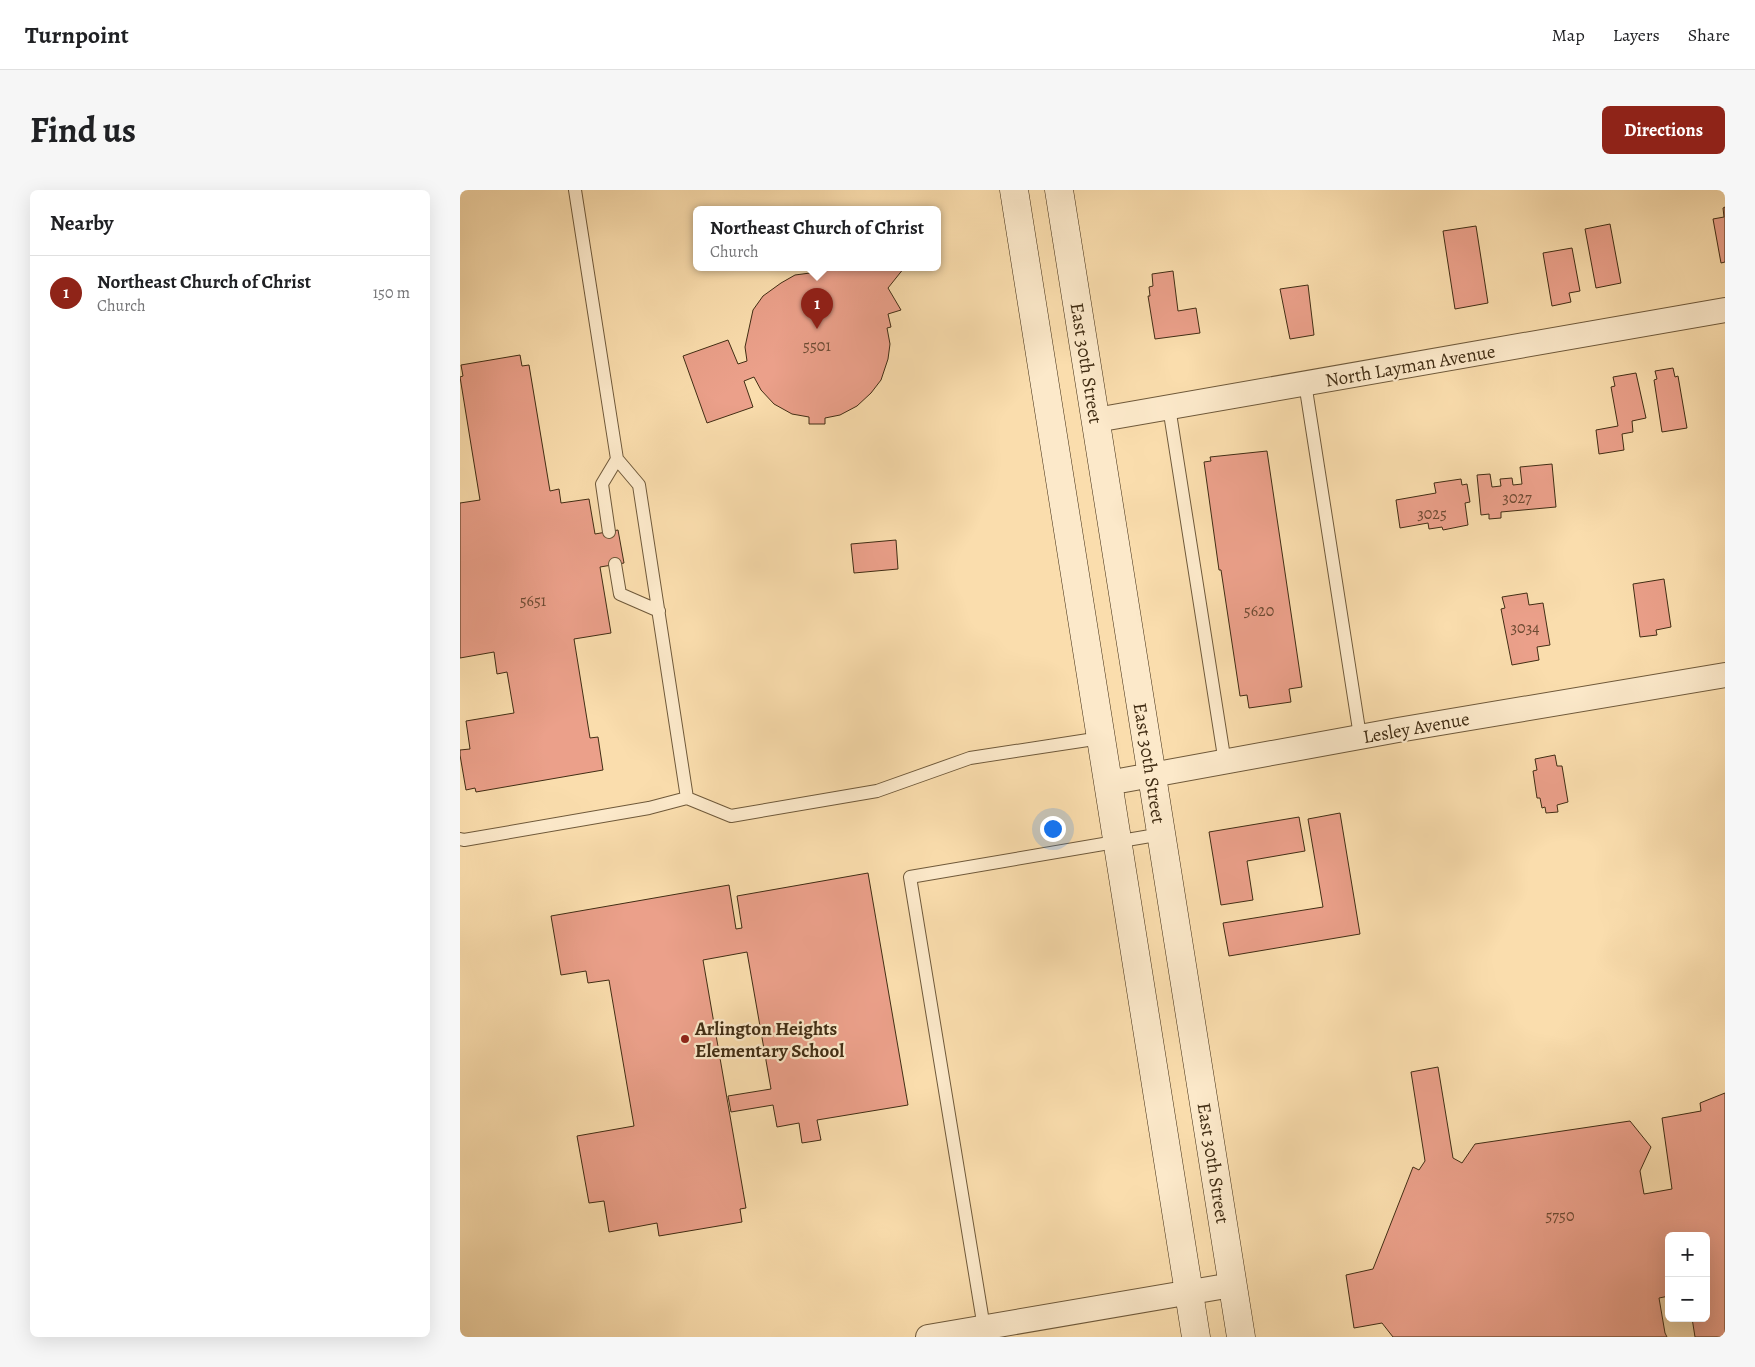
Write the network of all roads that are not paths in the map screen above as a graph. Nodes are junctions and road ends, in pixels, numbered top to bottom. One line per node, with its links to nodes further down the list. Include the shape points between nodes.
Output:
1 (575, 190): 8 (lane)
2 (1014, 190): 14 (main road)
3 (1058, 190): 7 (main road, East 30th Street)
4 (1725, 310): 5 (street, North Layman Avenue)
5 (1306, 383): 6 (street, North Layman Avenue); 13 (lane)
6 (1170, 407): 7 (street, North Layman Avenue); 15 (lane)
7 (1096, 420): 16 (main road, East 30th Street)
8 (617, 459): 9 (lane, via 602,484); 11 (lane, via 639,485)
9 (609, 532)
10 (615, 564): 11 (lane, via 620,594)
11 (659, 611): 18 (lane)
12 (1725, 675): 13 (street, Lesley Avenue)
13 (1360, 736): 15 (street, Lesley Avenue)
14 (1101, 738): 17 (main road); 18 (lane, via 970,758 877,791 731,816)
15 (1225, 763): 16 (street, Lesley Avenue)
16 (1152, 776): 17 (street, Lesley Avenue); 19 (main road, East 30th Street)
17 (1108, 783): 21 (main road)
18 (687, 798): 20 (lane, via 649,808)
19 (1162, 834): 21 (lane); 22 (main road, East 30th Street)
20 (460, 839)
21 (1117, 841): 23 (main road); 24 (lane, via 910,877)
22 (1232, 1285): 23 (street); 27 (main road, East 30th Street)
23 (1188, 1292): 24 (street); 26 (main road)
24 (984, 1328): 25 (street)
25 (928, 1337)
26 (1196, 1337)
27 (1241, 1337)

